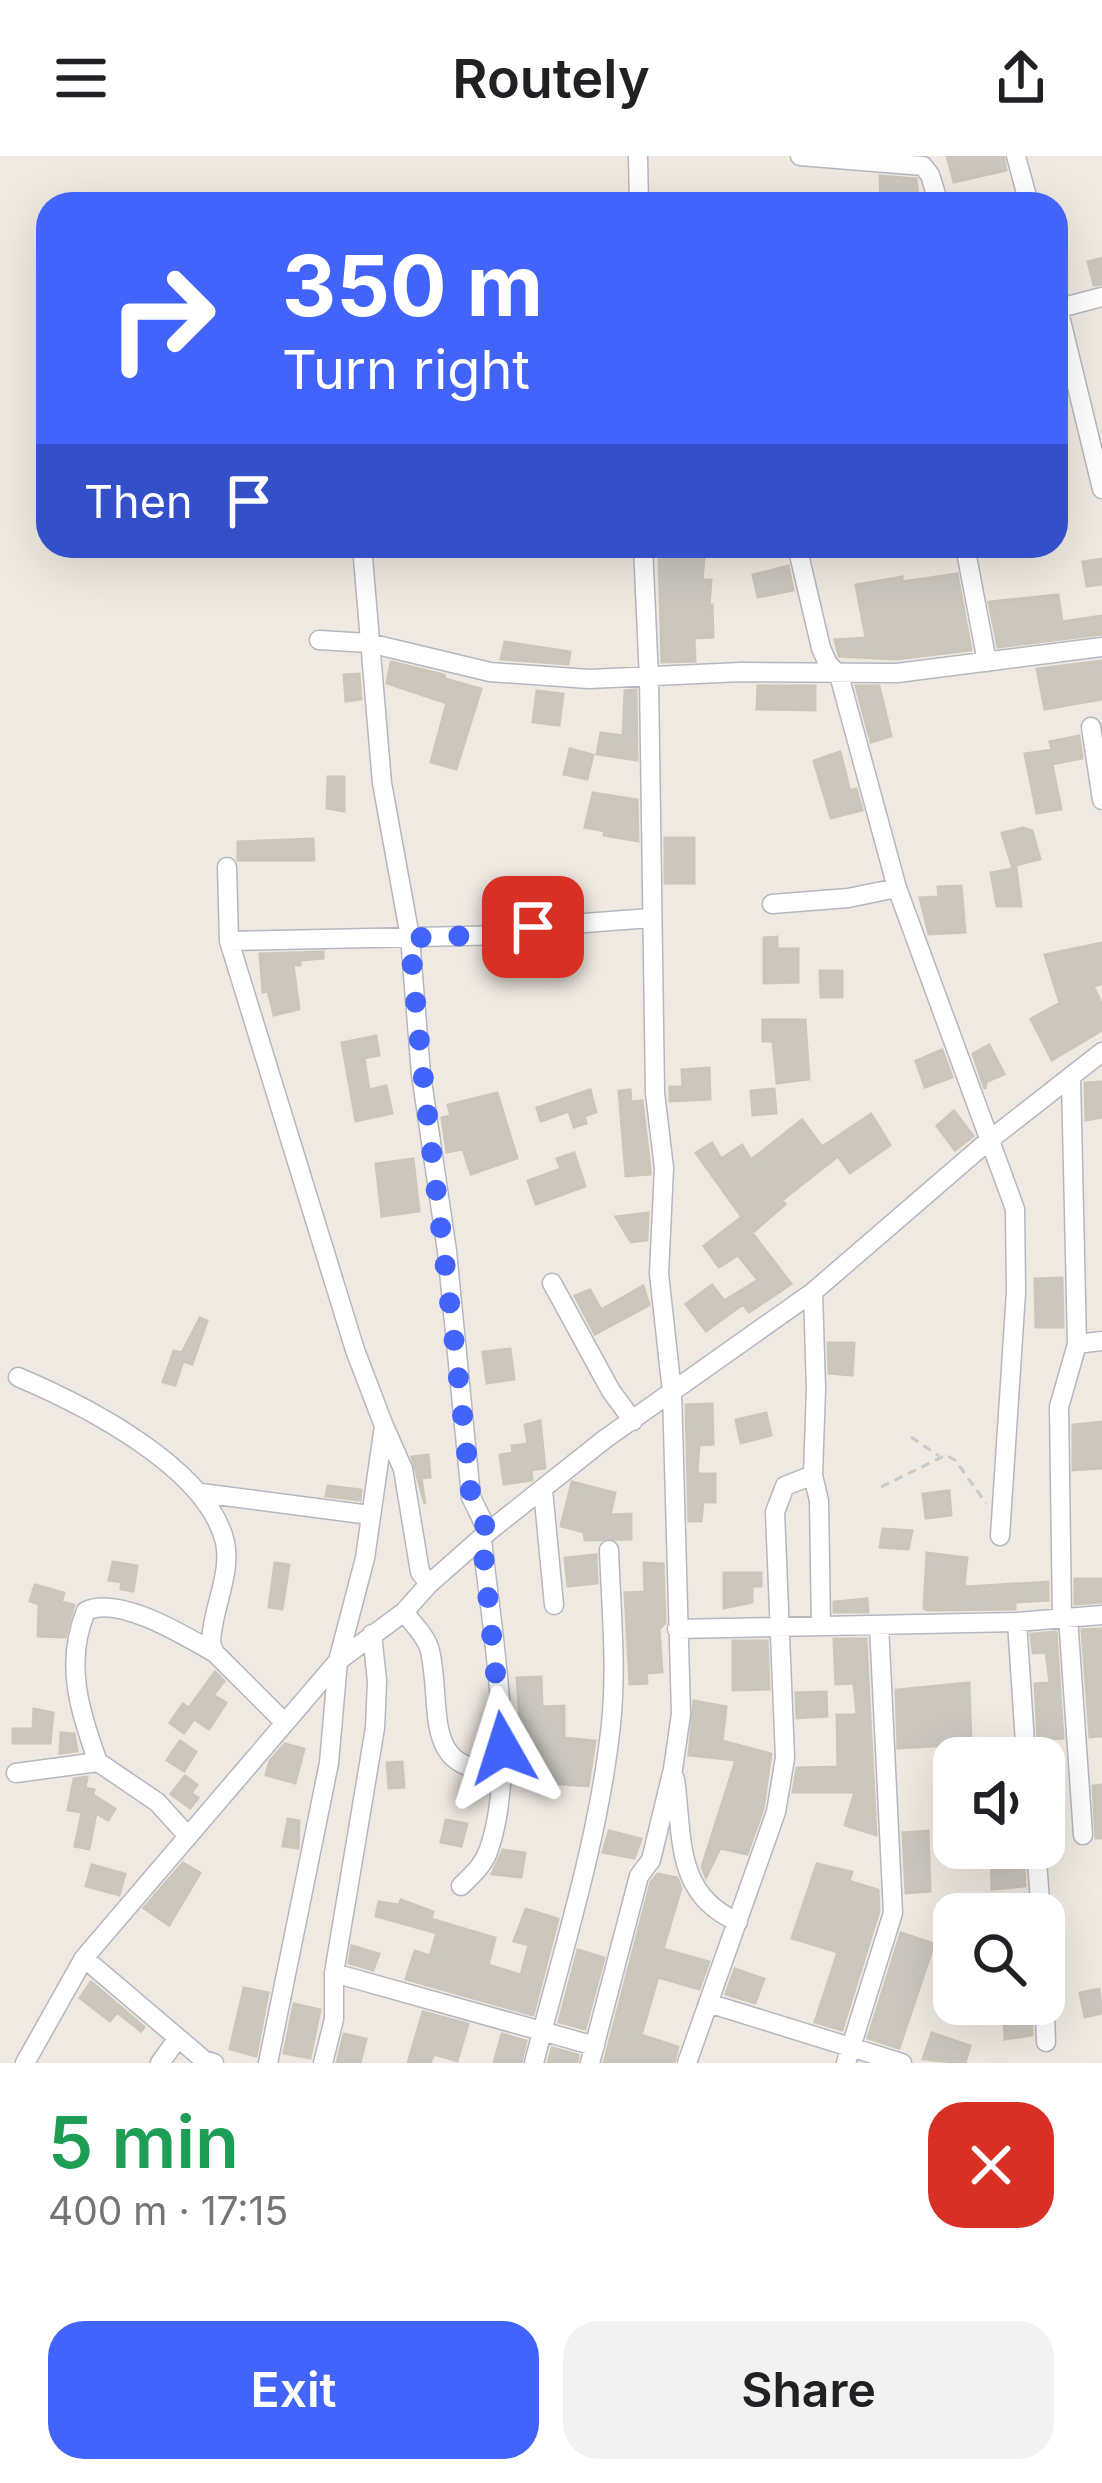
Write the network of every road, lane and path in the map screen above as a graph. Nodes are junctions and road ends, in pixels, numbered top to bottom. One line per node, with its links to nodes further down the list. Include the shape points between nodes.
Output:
1 (638, 156): 4 (street)
2 (800, 156): 5 (street, via 923,166)
3 (1016, 156): 6 (street)
4 (639, 192)
5 (935, 192)
6 (1026, 192)
7 (1102, 297): 8 (street)
8 (1068, 304)
9 (1068, 351): 10 (street)
10 (1102, 489)
11 (363, 558): 16 (street)
12 (644, 558): 20 (street)
13 (799, 558): 19 (street, via 821,648)
14 (967, 558): 18 (street)
15 (319, 640): 16 (street)
16 (369, 643): 20 (street, via 490,672); 27 (street, via 382,783)
17 (1102, 647): 18 (street)
18 (986, 662): 19 (street)
19 (839, 675): 20 (street); 24 (street)
20 (649, 679): 26 (street)
21 (1091, 728): 22 (street)
22 (1102, 800)
23 (227, 867): 28 (street)
24 (897, 888): 25 (street); 31 (street)
25 (772, 904)
26 (650, 918): 27 (street); 37 (street, via 664,1168 659,1274)
27 (410, 938): 28 (street); 48 (street, via 471,1497)
28 (229, 940): 39 (street)
29 (1102, 1052): 30 (street)
30 (1071, 1078): 31 (street); 35 (street)
31 (987, 1142): 33 (street); 47 (street, via 1015,1209)
32 (552, 1283): 38 (street)
33 (813, 1292): 37 (street); 42 (street)
34 (1102, 1341): 35 (street)
35 (1077, 1344): 54 (street, via 1059,1408)
36 (18, 1377): 45 (street, via 73,1401)
37 (672, 1392): 38 (street); 59 (street)
38 (633, 1421): 44 (street)
39 (384, 1426): 46 (street); 50 (street, via 403,1468 420,1572)
40 (911, 1437): 41 (path)
41 (939, 1456): 43 (path); 47 (path, via 955,1460)
42 (813, 1475): 56 (street); 58 (street, via 785,1486 775,1512)
43 (880, 1487)
44 (543, 1490): 48 (street); 51 (street)
45 (201, 1493): 46 (street); 61 (street, via 225,1543)
46 (370, 1515): 62 (street)
47 (1000, 1530)
48 (485, 1536): 50 (street); 67 (street)
49 (609, 1550): 77 (street, via 611,1723)
50 (429, 1584): 52 (street)
51 (554, 1605)
52 (404, 1612): 60 (street); 67 (street, via 430,1646 442,1745 476,1772)
53 (1102, 1615): 54 (street)
54 (1065, 1617): 55 (street); 70 (street)
55 (1016, 1622): 57 (street); 64 (street)
56 (821, 1625): 57 (street); 58 (street)
57 (879, 1625): 81 (street, via 893,1913)
58 (778, 1626): 59 (street); 72 (street, via 785,1758 776,1812)
59 (676, 1629): 66 (street, via 681,1714)
60 (372, 1634): 62 (street); 74 (street, via 375,1727)
61 (215, 1653): 63 (street); 65 (street, via 164,1624 99,1606 86,1611 76,1692)
62 (338, 1661): 63 (street); 85 (street, via 329,1763)
63 (283, 1721): 69 (street)
64 (1024, 1737)
65 (98, 1762): 68 (street); 69 (street, via 157,1802)
66 (673, 1769): 72 (street, via 682,1848 700,1898); 80 (street)
67 (501, 1770): 71 (street, via 490,1848)
68 (16, 1773)
69 (187, 1834): 73 (street)
70 (1083, 1835)
71 (460, 1886)
72 (738, 1922): 75 (street)
73 (84, 1958): 78 (street); 82 (street)
74 (334, 1973): 77 (street); 86 (street)
75 (707, 2003): 81 (street); 88 (street)
76 (1045, 2025): 79 (street)
77 (542, 2032): 80 (street); 87 (street)
78 (178, 2038): 83 (street); 84 (street)
79 (1046, 2042)
80 (592, 2055)
81 (849, 2055): 89 (street)
82 (25, 2063)
83 (160, 2063)
84 (214, 2063)
85 (268, 2063)
86 (323, 2063)
87 (534, 2063)
88 (687, 2063)
89 (902, 2063)

